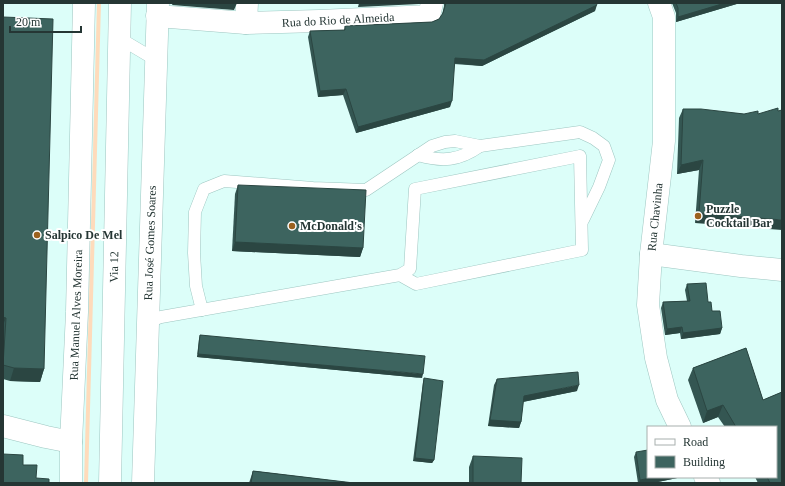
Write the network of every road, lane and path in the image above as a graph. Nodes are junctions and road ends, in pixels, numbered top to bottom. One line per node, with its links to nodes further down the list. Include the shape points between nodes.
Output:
1 (84, 3): 19 (street, Rua Manuel Alves Moreira, via 77,312)
2 (120, 3): 7 (street, Via 12)
3 (659, 3): 12 (street, Rua Chavinha, via 664,17 664,141)
4 (431, 9): 6 (street, Rua do Rio de Almeida, via 319,21)
5 (158, 10): 6 (street, Rua do Rio de Almeida); 8 (street, Rua José Gomes Soares)
6 (246, 13)
7 (119, 38): 8 (lane); 21 (street, Via 12)
8 (156, 60): 16 (street, Rua José Gomes Soares)
9 (480, 146): 10 (lane, via 456,141 445,142 432,146); 10 (lane, via 470,154 448,160 432,160); 11 (lane, via 580,132 604,146 609,160)
10 (418, 155): 15 (lane, via 366,190 224,181 204,189 195,212 194,233 196,286)
11 (582, 224): 14 (lane, via 582,250 416,284); 14 (lane, via 580,156 415,188 410,269)
12 (651, 254): 13 (street); 18 (street, Rua Chavinha, via 648,305 656,358 667,400)
13 (782, 270)
14 (400, 275): 15 (lane)
15 (202, 310): 16 (lane, via 161,317)
16 (148, 322): 22 (street, Rua José Gomes Soares)
17 (3, 426): 19 (street)
18 (680, 426)
19 (71, 442): 20 (street, Rua Manuel Alves Moreira)
20 (71, 483)
21 (110, 483)
22 (143, 483)

